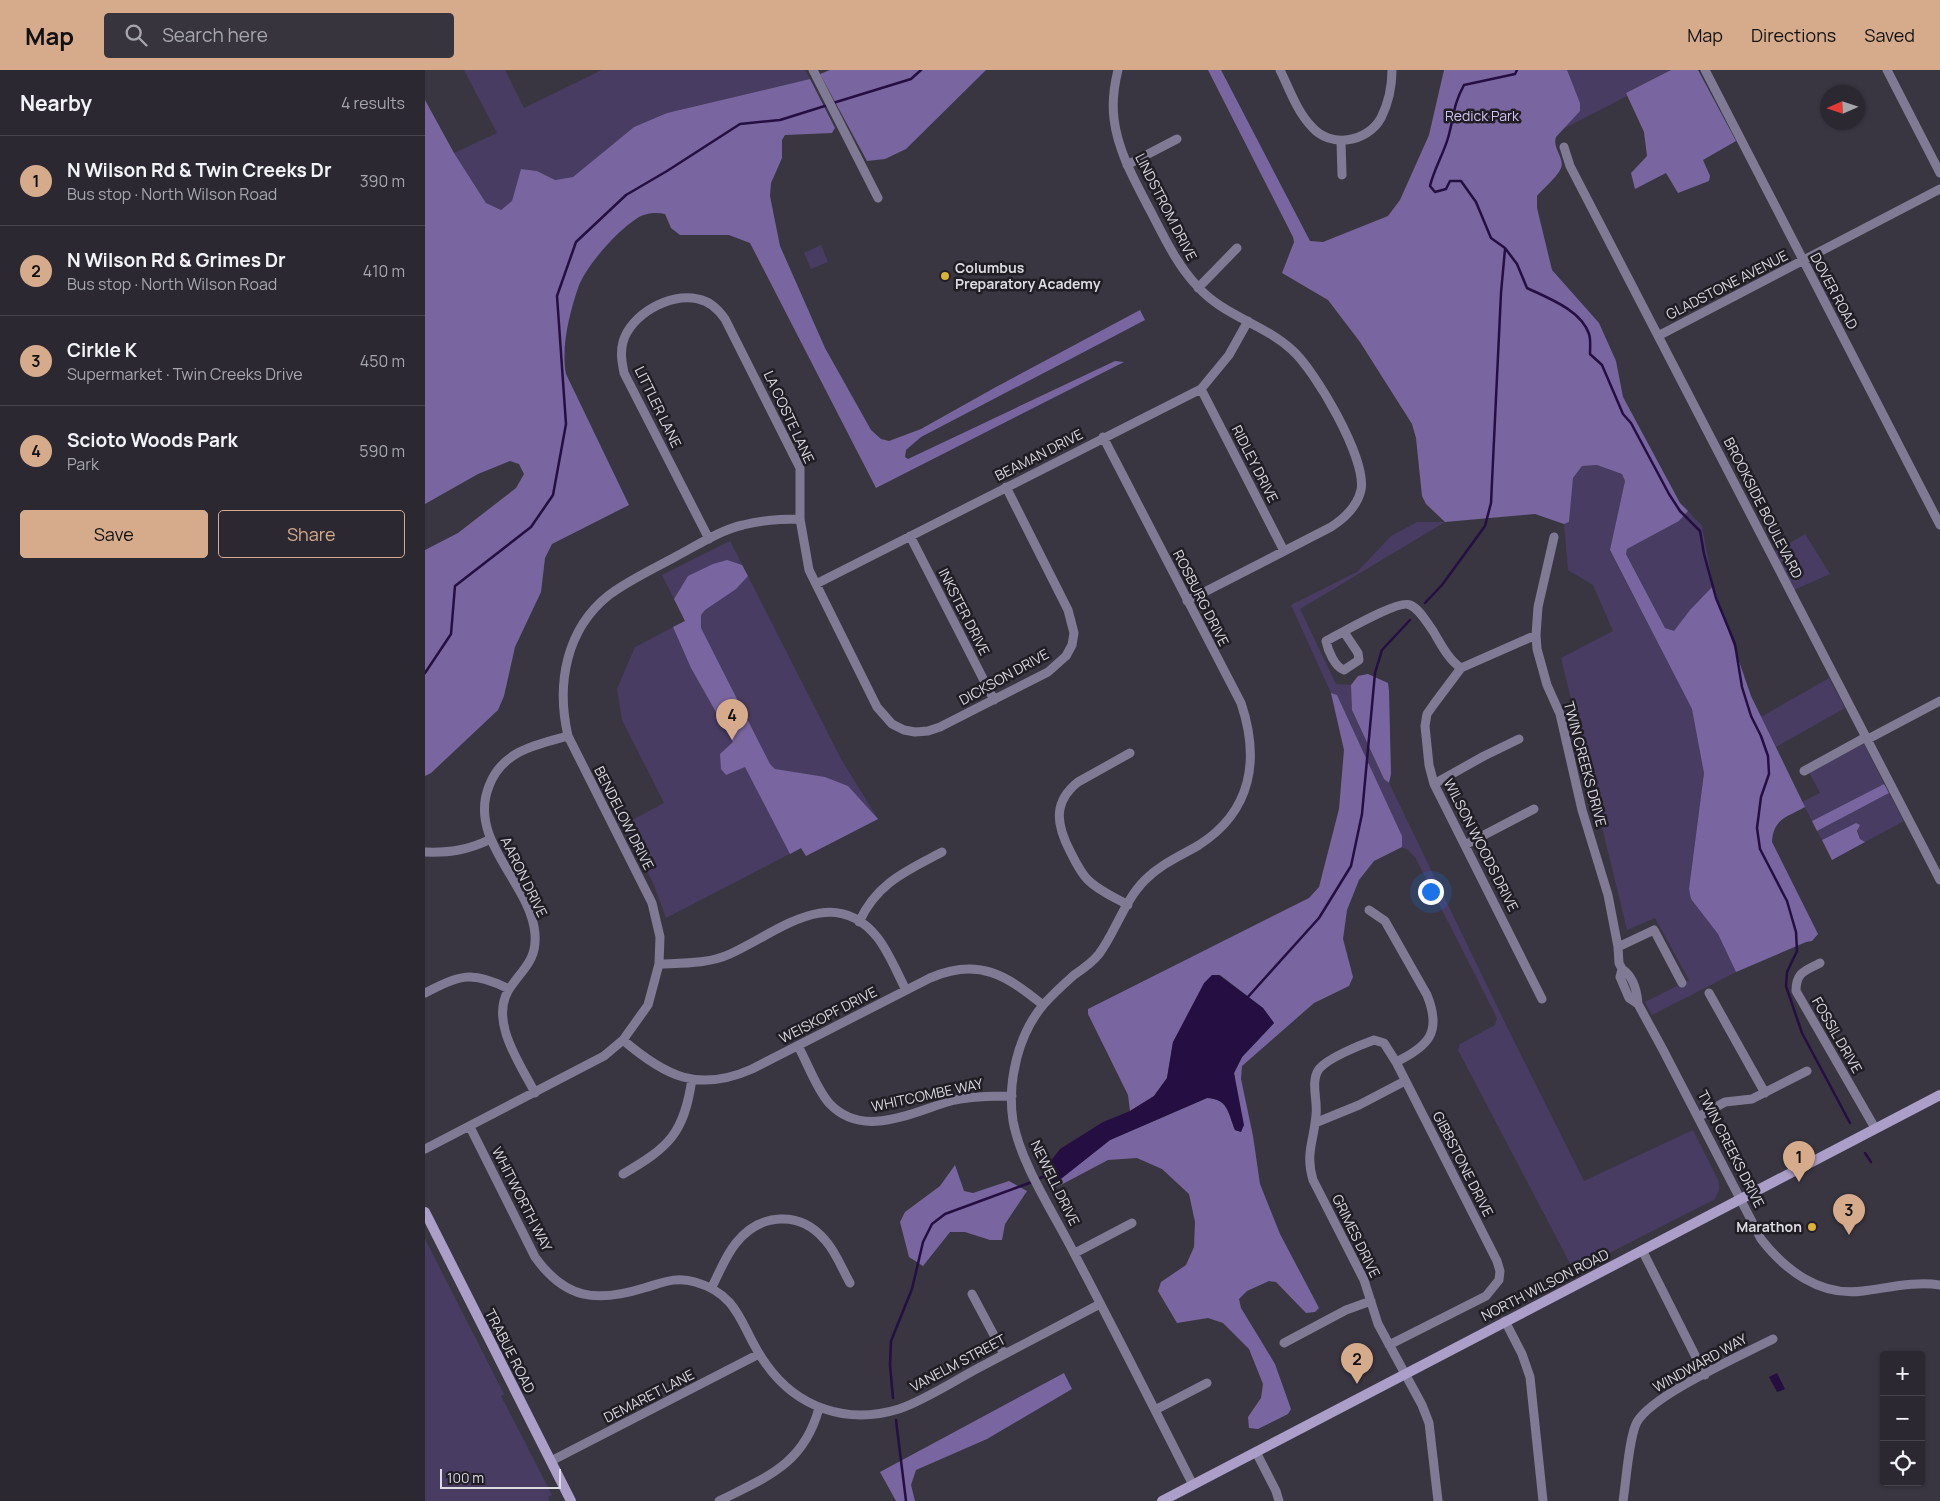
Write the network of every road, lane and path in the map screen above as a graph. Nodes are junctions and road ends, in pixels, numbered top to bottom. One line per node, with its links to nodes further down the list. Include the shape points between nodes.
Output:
1 (813, 70): 14 (street)
2 (1116, 70): 10 (street, LINDSTROM DRIVE, via 1114,120)
3 (1280, 70): 8 (street, via 1312,128 1329,139)
4 (1392, 70): 8 (street, via 1387,105 1380,119 1369,131)
5 (1705, 70): 16 (street, DOVER ROAD)
6 (1887, 70): 11 (street)
7 (1177, 139): 10 (street)
8 (1341, 141): 12 (street)
9 (1564, 147): 20 (street, BROOKSIDE BOULEVARD, via 1570,166)
10 (1127, 165): 17 (street, LINDSTROM DRIVE, via 1172,253)
11 (1940, 173)
12 (1342, 175)
13 (1940, 189): 16 (street, GLADSTONE AVENUE)
14 (878, 198)
15 (1237, 248): 17 (street)
16 (1802, 261): 20 (street, GLADSTONE AVENUE); 25 (street, DOVER ROAD)
17 (1198, 288): 19 (street, LINDSTROM DRIVE)
18 (699, 299): 24 (street, LA COSTE LANE, via 710,304 725,319 790,446 800,468); 28 (street, LITTLER LANE, via 680,298 644,314 628,329 621,350 624,373)
19 (1248, 321): 21 (street, BEAMAN DRIVE, via 1229,355); 29 (street, LINDSTROM DRIVE, via 1293,350 1317,379 1353,448 1362,474 1361,489 1346,517)
20 (1659, 336): 39 (street, BROOKSIDE BOULEVARD)
21 (1201, 389): 22 (street, BEAMAN DRIVE); 29 (street, RIDLEY DRIVE)
22 (1103, 437): 23 (street, BEAMAN DRIVE); 31 (street, ROSBURG DRIVE)
23 (1006, 487): 26 (street, BEAMAN DRIVE); 35 (street, DICKSON DRIVE, via 1069,610 1074,633 1066,656 1057,665)
24 (800, 519): 28 (street, BENDELOW DRIVE, via 742,525); 30 (street, LA COSTE LANE, via 805,555)
25 (1940, 525)
26 (910, 536): 30 (street, BEAMAN DRIVE); 35 (street, INKSTER DRIVE)
27 (1553, 537): 33 (street, TWIN CREEKS DRIVE, via 1538,607)
28 (709, 539): 38 (street, BENDELOW DRIVE, via 632,580 609,596 574,637 562,691)
29 (1284, 551): 31 (street, LINDSTROM DRIVE)
30 (816, 584): 37 (street, LA COSTE LANE, via 877,707)
31 (1187, 601): 43 (street, ROSBURG DRIVE, via 1241,703 1251,740)
32 (1345, 632): 34 (street, via 1397,605 1410,604 1427,622 1452,661)
33 (1536, 635): 34 (street, WILSON WOODS DRIVE); 54 (street, TWIN CREEKS DRIVE, via 1547,685 1558,707 1568,743 1582,810 1608,894)
34 (1461, 668): 44 (street, WILSON WOODS DRIVE, via 1427,714 1426,743)
35 (994, 700): 37 (street, DICKSON DRIVE, via 928,731 904,730)
36 (1940, 701): 39 (street)
37 (892, 724)
38 (568, 736): 46 (street, AARON DRIVE, via 522,749 498,768 489,784 484,811); 55 (street, BENDELOW DRIVE, via 652,902 660,937)
39 (1867, 738): 42 (street); 50 (street, BROOKSIDE BOULEVARD)
40 (1519, 739): 44 (street)
41 (1130, 753): 51 (street, via 1072,787 1063,800 1059,823 1081,872 1097,887)
42 (1804, 770)
43 (1248, 777): 51 (street, NEWELL DRIVE, via 1238,804 1226,822 1212,836 1164,864 1145,880)
44 (1434, 784): 47 (street, WILSON WOODS DRIVE)
45 (1534, 809): 47 (street)
46 (491, 839): 48 (street, via 462,851); 58 (street, AARON DRIVE, via 529,912 535,933 534,954 529,965)
47 (1465, 845): 62 (street, WILSON WOODS DRIVE)
48 (425, 852)
49 (942, 852): 53 (street, via 884,885 869,902)
50 (1940, 880)
51 (1127, 905): 63 (street, NEWELL DRIVE, via 1098,954)
52 (1369, 910): 66 (street, via 1385,921 1432,1008 1432,1028 1425,1044)
53 (859, 922): 55 (street, via 841,914 813,913 729,954 697,963); 59 (street, via 877,937)
54 (1619, 946): 57 (street, via 1654,930); 74 (street, TWIN CREEKS DRIVE, via 1619,962 1629,973 1638,1004)
55 (659, 964): 64 (street, BENDELOW DRIVE, via 648,1005)
56 (1820, 964): 77 (street, FOSSIL DRIVE, via 1799,975 1796,991)
57 (1682, 983)
58 (509, 989): 60 (street, via 471,976 457,978); 70 (street, AARON DRIVE, via 503,1006 504,1029)
59 (906, 990): 63 (street, WEISKOPF DRIVE, via 941,973 976,969 1007,978); 65 (street, WEISKOPF DRIVE)
60 (425, 993)
61 (1709, 993): 71 (street)
62 (1543, 999)
63 (1043, 1005): 73 (street, NEWELL DRIVE, via 1020,1048)
64 (623, 1040): 68 (street, WEISKOPF DRIVE, via 665,1072); 70 (street, BENDELOW DRIVE, via 605,1056)
65 (798, 1046): 68 (street, WEISKOPF DRIVE, via 738,1075 713,1080); 73 (street, WHITCOMBE WAY, via 828,1102 838,1112 864,1122 891,1120 955,1100)
66 (1396, 1062): 69 (street, GIBBSTONE DRIVE); 75 (street, GRIMES DRIVE, via 1384,1043 1373,1040 1323,1064 1315,1079)
67 (1807, 1071): 71 (street)
68 (692, 1079): 79 (street, via 685,1114 673,1137 663,1148)
69 (1405, 1081): 75 (street); 94 (street, GIBBSTONE DRIVE, via 1500,1271 1499,1280 1486,1296)
70 (535, 1093): 76 (street, BENDELOW DRIVE)
71 (1765, 1093): 74 (street, via 1725,1102)
72 (1940, 1095): 77 (main road, NORTH WILSON ROAD)
73 (1012, 1096): 84 (street, NEWELL DRIVE, via 1013,1121 1021,1146)
74 (1698, 1117): 80 (street, TWIN CREEKS DRIVE)
75 (1315, 1123): 89 (street, GRIMES DRIVE, via 1309,1148 1313,1180 1364,1280)
76 (470, 1126): 78 (street, BENDELOW DRIVE); 87 (street, WHITWORTH WAY, via 535,1257 561,1286 595,1296 615,1295 681,1279)
77 (1875, 1128): 80 (main road, NORTH WILSON ROAD)
78 (425, 1149)
79 (623, 1174)
80 (1741, 1199): 83 (main road, NORTH WILSON ROAD); 86 (street, TWIN CREEKS DRIVE, via 1761,1239 1772,1253 1797,1275 1812,1283 1846,1292)
81 (425, 1212): 103 (main road, TRABUE ROAD)
82 (1132, 1223): 84 (street)
83 (1642, 1250): 91 (main road, NORTH WILSON ROAD); 98 (street)
84 (1075, 1253): 90 (street, NEWELL DRIVE)
85 (850, 1283): 87 (street, via 819,1233 784,1218 766,1221 749,1229 735,1244)
86 (1940, 1285)
87 (712, 1287): 95 (street, WHITWORTH WAY, via 736,1309)
88 (972, 1294): 96 (street)
89 (1371, 1301): 93 (street, via 1346,1310); 94 (street, GRIMES DRIVE)
90 (1100, 1304): 96 (street, VANELM STREET); 101 (street, NEWELL DRIVE)
91 (1505, 1321): 97 (main road, NORTH WILSON ROAD); 110 (street, via 1530,1376)
92 (1773, 1340): 98 (street, WINDWARD WAY)
93 (1284, 1343)
94 (1389, 1345): 97 (street, GRIMES DRIVE)
95 (759, 1354): 100 (street, WHITWORTH WAY, via 774,1375 795,1395); 103 (street, DEMARET LANE)
96 (1004, 1354): 100 (street, VANELM STREET, via 898,1409 857,1415)
97 (1405, 1373): 102 (main road, NORTH WILSON ROAD); 109 (street, GRIMES DRIVE, via 1429,1424)
98 (1705, 1374): 111 (street, WINDWARD WAY, via 1668,1394 1645,1411 1636,1423)
99 (1207, 1383): 101 (street)
100 (819, 1408): 106 (street, via 808,1438 797,1453 768,1476)
101 (1155, 1410): 104 (street, NEWELL DRIVE)
102 (1256, 1452): 104 (main road, NORTH WILSON ROAD); 108 (street)
103 (551, 1461): 105 (main road, TRABUE ROAD)
104 (1193, 1485): 107 (main road, NORTH WILSON ROAD)
105 (571, 1501)
106 (719, 1501)
107 (1162, 1501)
108 (1279, 1501)
109 (1438, 1501)
110 (1543, 1501)
111 (1623, 1501)

